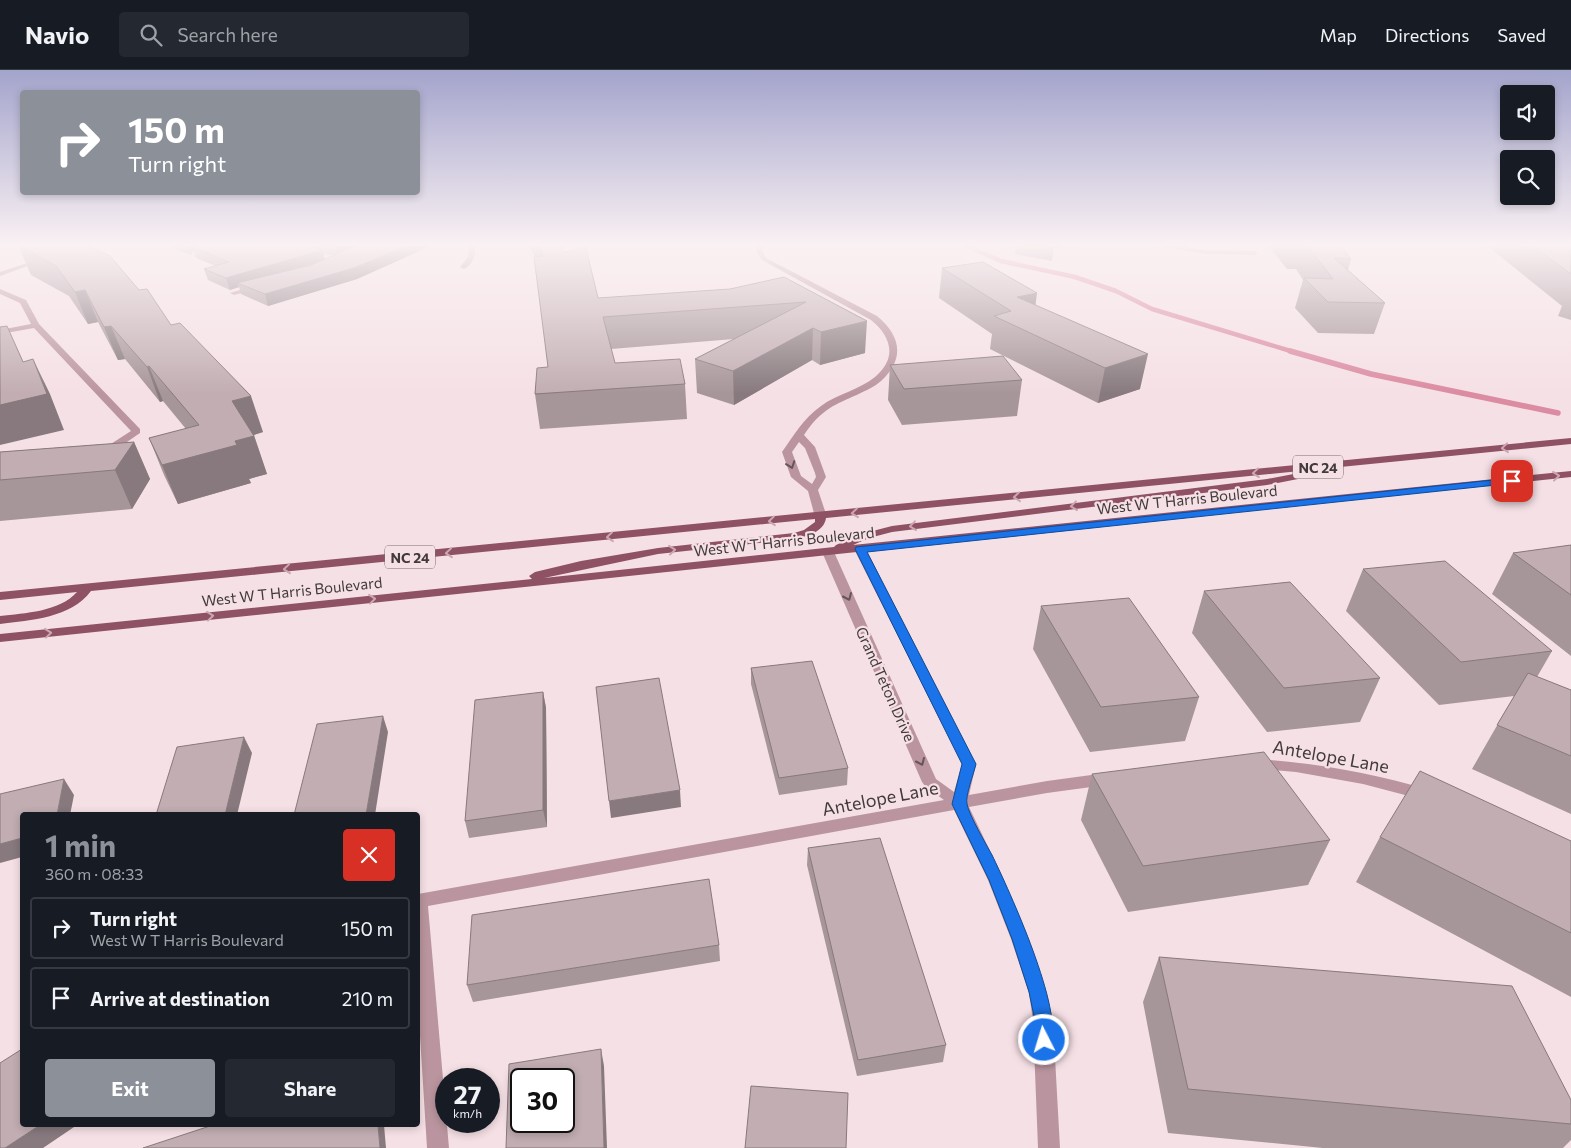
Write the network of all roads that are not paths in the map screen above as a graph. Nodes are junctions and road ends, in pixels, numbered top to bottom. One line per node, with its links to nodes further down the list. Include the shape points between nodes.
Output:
1 (7, 294): 3 (street, via 23,302)
2 (830, 294): 6 (street, via 885,327 893,340 894,353 878,379 826,406)
3 (34, 322): 4 (street); 5 (street); 8 (street, via 137,432)
4 (0, 325)
5 (0, 332)
6 (798, 435): 11 (street, via 810,448 821,476); 11 (street, one-way to 11, via 787,452 788,457 796,477)
7 (1571, 442): 9 (main road, West W T Harris Boulevard / NC 24, one-way to 9)
8 (102, 455)
9 (1365, 462): 12 (main road, West W T Harris Boulevard / NC 24, one-way to 12); 14 (main road, one-way to 14, via 1267,482 892,529 865,536)
10 (1571, 474): 13 (main road, West W T Harris Boulevard / NC 24, one-way to 10)
11 (813, 490): 12 (street)
12 (821, 516): 15 (main road, one-way to 12, via 581,565 658,552 795,536 814,528 820,523); 16 (main road, West W T Harris Boulevard / NC 24, one-way to 16)
13 (860, 549): 14 (main road, West W T Harris Boulevard / NC 24); 23 (street, via 969,764)
14 (828, 552): 15 (main road, West W T Harris Boulevard / NC 24); 23 (street, Grand Teton Drive, one-way to 23, via 930,782)
15 (487, 587): 19 (main road, West W T Harris Boulevard / NC 24, one-way to 15)
16 (86, 589): 17 (main road, West W T Harris Boulevard / NC 24); 18 (main road, via 83,596 63,608)
17 (0, 596)
18 (0, 620)
19 (0, 638)
20 (1241, 764): 22 (street, Antelope Lane, via 1296,767 1363,778 1418,791)
21 (1122, 777): 23 (street, Antelope Lane)
22 (1436, 799)
23 (959, 804): 24 (street, Antelope Lane); 27 (street, Grand Teton Drive, via 996,880 1038,992 1043,1021)
24 (420, 901)
25 (420, 914): 26 (street, Antelope Lane)
26 (438, 1148)
27 (1049, 1148)

